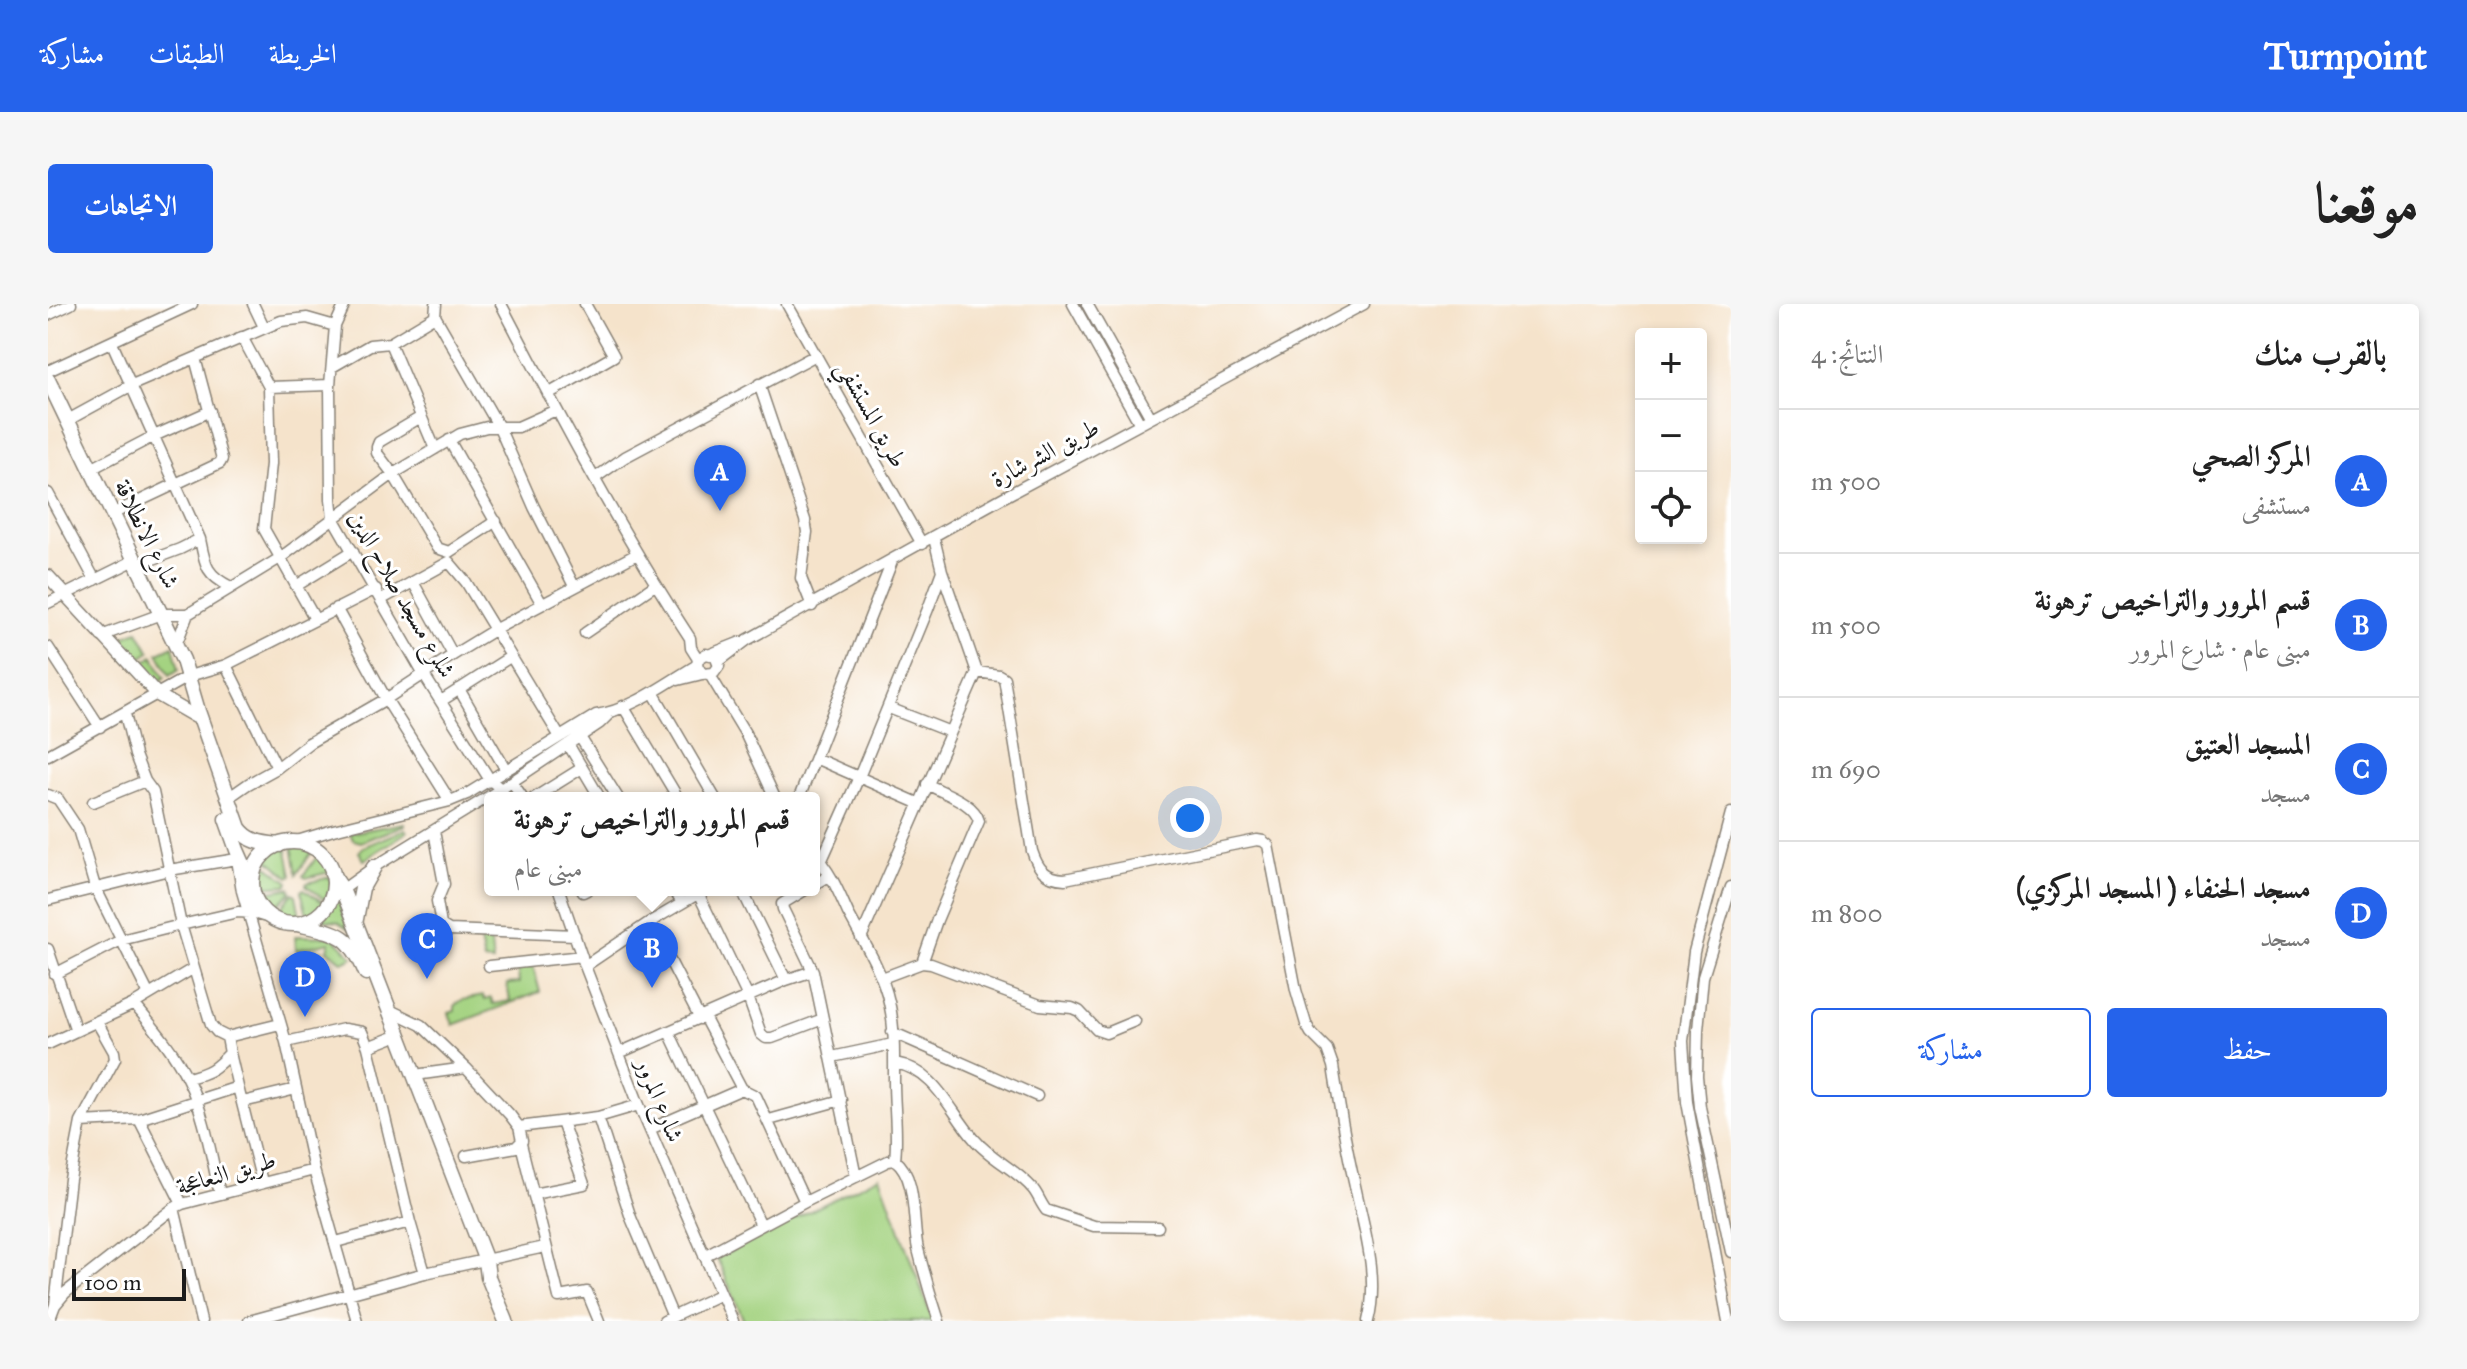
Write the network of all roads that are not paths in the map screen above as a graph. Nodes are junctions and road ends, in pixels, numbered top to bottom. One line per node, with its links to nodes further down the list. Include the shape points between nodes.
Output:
1 (71, 304): 12 (street)
2 (192, 304): 17 (street)
3 (253, 304): 15 (street)
4 (345, 304): 14 (street, شلرع مسجد صلاح الدين)
5 (436, 304): 13 (street)
6 (501, 304): 27 (street)
7 (585, 304): 27 (street, via 614,356)
8 (787, 304): 19 (street, طريق المستشفي)
9 (1073, 304): 33 (street)
10 (1087, 304): 31 (street)
11 (1364, 304): 31 (street, طريق الشرشارة)
12 (48, 315)
13 (435, 316): 18 (street); 34 (street)
14 (335, 326): 15 (street, via 307,318); 21 (street, شلرع مسجد صلاح الدين)
15 (264, 327): 16 (street)
16 (242, 337): 20 (street); 26 (street)
17 (112, 343): 22 (street); 24 (street)
18 (390, 343): 21 (street, via 370,345); 30 (street)
19 (816, 355): 23 (street); 48 (street, طريق المستشفي)
20 (195, 358): 24 (street); 29 (street)
21 (332, 367): 25 (street, شلرع مسجد صلاح الدين)
22 (48, 380): 32 (highway, شارع الانطلاقة)
23 (759, 384): 40 (street); 67 (street, via 805,520 801,578)
24 (132, 385): 32 (street); 35 (street)
25 (330, 385): 26 (street); 44 (street, شلرع مسجد صلاح الدين)
26 (269, 387): 51 (street, via 271,464 263,524)
27 (548, 394): 28 (street)
28 (556, 410): 34 (street, via 518,427); 40 (street)
29 (210, 411): 35 (street); 41 (street, via 222,459)
30 (421, 417): 37 (street); 39 (street, via 379,442 377,453)
31 (1151, 418): 33 (street, طريق الشرشارة)
32 (68, 420): 38 (highway, شارع الانطلاقة)
33 (1140, 424): 46 (street, طريق الشرشارة)
34 (499, 427): 36 (street, via 476,428); 60 (street)
35 (154, 436): 38 (street); 41 (street)
36 (449, 440): 37 (street); 45 (street)
37 (435, 449): 39 (street)
38 (91, 469): 43 (highway, شارع الانطلاقة)
39 (393, 474): 44 (street); 45 (street, via 442,551 449,552)
40 (595, 478): 50 (street)
41 (176, 484): 43 (street); 47 (street)
42 (48, 493): 56 (street)
43 (112, 514): 53 (highway, شارع الانطلاقة)
44 (333, 518): 49 (street, شلرع مسجد صلاح الدين); 51 (street)
45 (496, 521): 66 (street)
46 (934, 538): 48 (street, طريق الشرشارة); 54 (street)
47 (200, 539): 53 (street); 61 (street, via 214,579)
48 (922, 544): 52 (street, طريق الشرشارة)
49 (353, 551): 59 (street); 62 (street, شلرع مسجد صلاح الدين)
50 (637, 554): 58 (street); 60 (street)
51 (280, 558): 59 (street); 61 (street)
52 (893, 559): 67 (street, طريق الشرشارة); 99 (street)
53 (136, 562): 56 (street); 69 (highway, شارع الانطلاقة)
54 (942, 571): 81 (street); 90 (street)
55 (48, 576): 63 (main road)
56 (95, 580): 63 (street)
57 (413, 582): 64 (street); 72 (street, via 449,562); 77 (street)
58 (655, 585): 73 (street); 79 (street, via 690,638 691,648)
59 (296, 586): 71 (street)
60 (574, 586): 66 (street)
61 (231, 587): 70 (street)
62 (376, 589): 64 (street, شلرع مسجد صلاح الدين); 68 (street)
63 (66, 595): 65 (street); 74 (main road)
64 (382, 599): 82 (street, شلرع مسجد صلاح الدين)
65 (48, 603)
66 (542, 604): 72 (street)
67 (812, 606): 79 (street, طريق الشرشارة)
68 (336, 608): 71 (street); 87 (street)
69 (161, 614): 70 (street); 74 (street); 75 (highway, شارع الانطلاقة)
70 (188, 614): 75 (street)
71 (315, 619): 80 (street)
72 (494, 630): 77 (street); 78 (street)
73 (585, 633)
74 (101, 636): 86 (main road)
75 (176, 645): 83 (highway, شارع الانطلاقة)
76 (48, 647): 94 (street)
77 (453, 655): 82 (street)
78 (510, 657): 84 (street); 97 (street)
79 (708, 664): 85 (street); 117 (street, via 724,686 723,694)
80 (226, 665): 83 (street); 100 (street)
81 (977, 672): 95 (street); 235 (street, via 1004,678 1032,851 1041,871 1065,879 1257,840 1268,845 1306,1024 1327,1049 1333,1066 1369,1253 1373,1304)
82 (424, 675): 87 (street); 88 (street, شلرع مسجد صلاح الدين)
83 (189, 676): 86 (street); 92 (highway, شارع الانطلاقة)
84 (459, 689): 88 (street); 102 (street)
85 (653, 692): 89 (street); 116 (street)
86 (158, 695): 91 (street); 92 (main road)
87 (386, 699): 100 (street, via 309,743); 120 (street)
88 (441, 701): 104 (street, شلرع مسجد صلاح الدين)
89 (623, 706): 93 (street); 115 (street)
90 (889, 708): 95 (street); 103 (street)
91 (125, 714): 94 (street); 105 (street)
92 (197, 714): 108 (highway); 128 (highway)
93 (609, 714): 96 (street); 97 (street, via 596,715)
94 (100, 727): 98 (street)
95 (950, 732): 107 (street)
96 (580, 737): 97 (street); 114 (street)
97 (564, 741): 101 (street); 102 (street); 106 (street)
98 (48, 755)
99 (815, 758): 103 (street); 118 (street)
100 (277, 768): 108 (street)
101 (582, 768): 112 (street); 113 (street)
102 (506, 770): 104 (street)
103 (859, 777): 122 (street); 127 (street)
104 (490, 780): 109 (street, شلرع مسجد صلاح الدين); 120 (street)
105 (145, 781): 121 (street); 131 (street, via 153,792)
106 (512, 782): 110 (street); 111 (street)
107 (927, 784): 122 (street); 157 (street, via 971,807 979,821)
108 (226, 792): 126 (highway, via 243,834 259,842)
109 (502, 792)
110 (505, 792)
111 (519, 792)
112 (544, 792)
113 (596, 792)
114 (614, 792)
115 (674, 792)
116 (711, 792)
117 (769, 792)
118 (801, 792)
119 (48, 795): 134 (street, via 58,799 78,829)
120 (450, 801): 126 (street)
121 (93, 802)
122 (918, 803): 152 (street)
123 (484, 805): 125 (street)
124 (1731, 813): 236 (street, via 1694,952 1683,1041 1687,1102)
125 (434, 831): 130 (street); 151 (street, via 444,884 437,901 441,925 449,930)
126 (286, 844): 136 (highway, via 304,844 322,855); 145 (highway, via 259,860)
127 (820, 854)
128 (237, 855): 131 (street); 145 (highway); 145 (street)
129 (820, 861): 132 (street)
130 (374, 867): 136 (street); 149 (highway, via 358,899)
131 (169, 870): 134 (street); 150 (street)
132 (829, 876): 133 (street); 152 (street)
133 (820, 881)
134 (95, 887): 143 (street); 153 (street)
135 (1731, 887): 219 (street, via 1703,977 1697,1076)
136 (336, 894): 148 (highway, via 317,916); 149 (highway)
137 (561, 896): 151 (street, شارع المرور)
138 (678, 896): 144 (street)
139 (694, 896): 144 (street)
140 (703, 896): 165 (street)
141 (745, 896): 163 (street)
142 (794, 896): 160 (street, via 782,904 783,909)
143 (48, 900)
144 (682, 903): 147 (street)
145 (251, 904): 146 (highway); 150 (street); 154 (street)
146 (275, 920): 148 (highway); 154 (street)
147 (650, 922): 156 (street); 168 (street)
148 (297, 924): 176 (highway, via 349,940)
149 (356, 924): 167 (highway)
150 (181, 925): 153 (street); 159 (street)
151 (575, 935): 156 (street, شارع المرور)
152 (861, 938): 162 (street)
153 (121, 940): 161 (street); 164 (street)
154 (257, 941): 172 (street)
155 (48, 949): 161 (street)
156 (583, 961): 158 (street); 182 (street, شارع المرور)
157 (922, 963): 162 (street); 170 (street, via 1040,1005 1072,1008 1106,1033)
158 (489, 966)
159 (194, 968): 164 (street); 175 (street, via 211,1025)
160 (813, 971): 163 (street); 169 (street)
161 (55, 974): 173 (street)
162 (882, 978): 177 (street)
163 (786, 980): 165 (street)
164 (149, 995): 166 (street)
165 (748, 997): 168 (street); 169 (street, via 766,1038)
166 (134, 1004): 171 (street); 187 (street)
167 (390, 1010): 185 (street, via 421,1025); 186 (highway)
168 (702, 1018): 174 (street); 190 (street)
169 (823, 1019): 183 (street)
170 (1135, 1021)
171 (97, 1022): 173 (street); 200 (street, via 115,1059)
172 (280, 1024): 175 (street); 178 (street)
173 (76, 1031): 179 (street)
174 (669, 1032): 182 (street); 196 (street)
175 (227, 1037): 181 (street)
176 (391, 1038): 180 (street); 221 (highway)
177 (893, 1038): 183 (street); 184 (street); 191 (street)
178 (286, 1042): 180 (street, via 344,1029 362,1032); 189 (street)
179 (48, 1044)
180 (368, 1047): 214 (street)
181 (230, 1053): 187 (street, via 213,1070); 188 (street)
182 (619, 1053): 195 (street, شارع المرور)
183 (832, 1057): 193 (street)
184 (895, 1063): 206 (street); 216 (street, via 920,1072 976,1142 1032,1188 1046,1210 1094,1226)
185 (466, 1068): 186 (street); 202 (street)
186 (415, 1075): 221 (highway)
187 (188, 1078): 192 (street)
188 (238, 1087): 192 (street); 194 (street)
189 (296, 1089): 194 (street); 207 (street)
190 (742, 1089): 196 (street); 199 (street, via 756,1096)
191 (1037, 1096)
192 (197, 1100): 198 (street); 210 (street)
193 (841, 1100): 199 (street); 208 (street)
194 (243, 1102): 209 (street)
195 (639, 1105): 197 (street); 203 (street, شارع المرور)
196 (704, 1105): 203 (street); 215 (street)
197 (598, 1117): 201 (street); 226 (street)
198 (139, 1119): 200 (street); 213 (street)
199 (769, 1120): 212 (street)
200 (81, 1122): 225 (street)
201 (562, 1122): 202 (street); 211 (street, via 584,1184)
202 (519, 1127): 204 (street)
203 (650, 1129): 220 (street, شارع المرور)
204 (521, 1144): 205 (street); 211 (street)
205 (466, 1156)
206 (895, 1160): 208 (street); 234 (street, via 912,1196 917,1244)
207 (314, 1170): 209 (street, طريق النعاعجة); 217 (street)
208 (856, 1177): 212 (street)
209 (262, 1182): 210 (street, طريق النعاعجة)
210 (220, 1194): 213 (street, طريق النعاعجة)
211 (533, 1194): 218 (street)
212 (805, 1202): 215 (street)
213 (178, 1206): 225 (street, طريق النعاعجة); 228 (street)
214 (410, 1222): 217 (street); 222 (street)
215 (761, 1225): 220 (street)
216 (1158, 1227)
217 (336, 1242): 223 (street)
218 (545, 1247): 221 (street); 232 (street, via 559,1297 587,1292)
219 (1731, 1252)
220 (704, 1256): 224 (street, شارع المرور)
221 (481, 1262): 222 (street); 231 (highway)
222 (425, 1273): 223 (street)
223 (350, 1293): 229 (street); 230 (street)
224 (721, 1294): 226 (street); 233 (street, شارع المرور)
225 (55, 1305): 227 (street, طريق النعاعجة)
226 (668, 1319)
227 (49, 1321)
228 (201, 1321)
229 (249, 1321)
230 (357, 1321)
231 (506, 1321)
232 (599, 1321)
233 (733, 1321)
234 (939, 1321)
235 (1368, 1321)
236 (1728, 1321)

